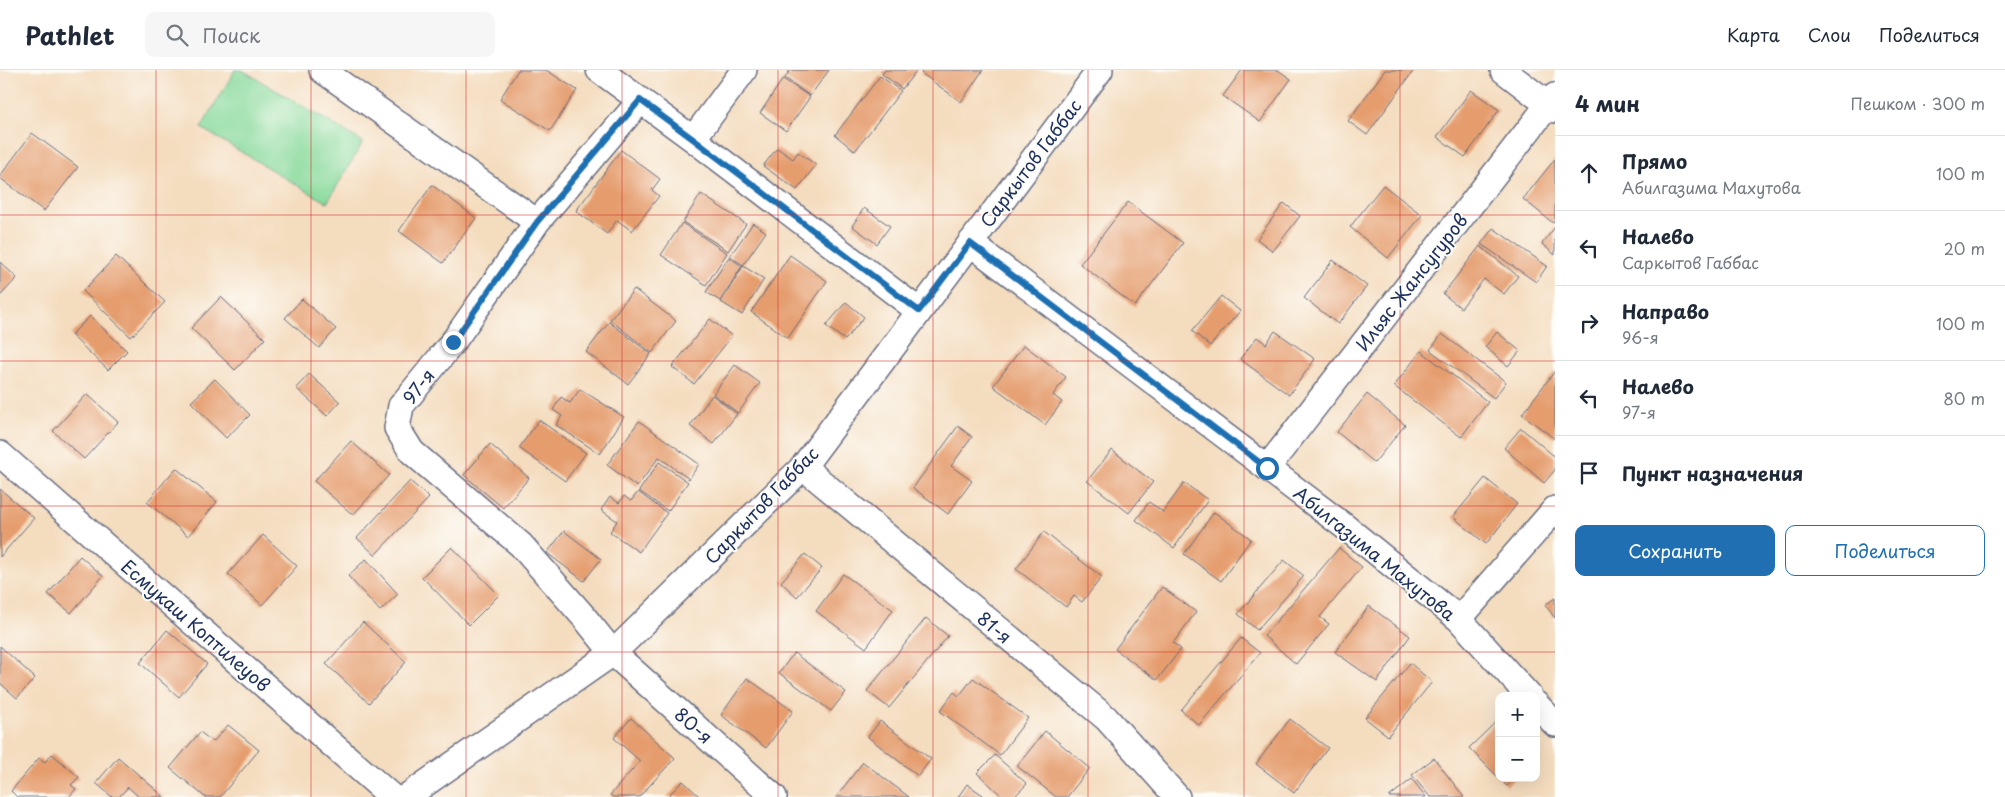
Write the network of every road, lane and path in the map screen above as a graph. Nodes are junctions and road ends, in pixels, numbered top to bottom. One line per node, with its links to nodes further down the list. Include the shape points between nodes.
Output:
1 (322, 70): 9 (street)
2 (599, 70): 6 (street)
3 (744, 70): 8 (street)
4 (1100, 70): 10 (street, Саркытов Габбас)
5 (1503, 70): 7 (street)
6 (640, 100): 8 (street); 9 (street, 97-я)
7 (1553, 104): 14 (street, Ильяс Жансугуров)
8 (693, 139): 11 (street)
9 (537, 222): 17 (street, 97-я, via 453,342 401,406 397,428 412,452 521,545)
10 (970, 243): 11 (street, Саркытов Габбас); 14 (street, Абилгазима Махутова)
11 (919, 311): 13 (street, Саркытов Габбас)
12 (0, 454): 21 (street, Есмукаш Коптилеуов)
13 (803, 467): 17 (street, Саркытов Габбас); 24 (street, 81-я, via 1106,718)
14 (1267, 468): 16 (street, Абилгазима Махутова)
15 (1555, 509): 16 (street)
16 (1459, 619): 18 (street, Абилгазима Махутова)
17 (613, 653): 22 (street, Саркытов Габбас); 23 (street, 80-я)
18 (1525, 692)
19 (1540, 708): 20 (street)
20 (1555, 724)
21 (392, 797)
22 (406, 797)
23 (774, 797)
24 (1177, 797)

